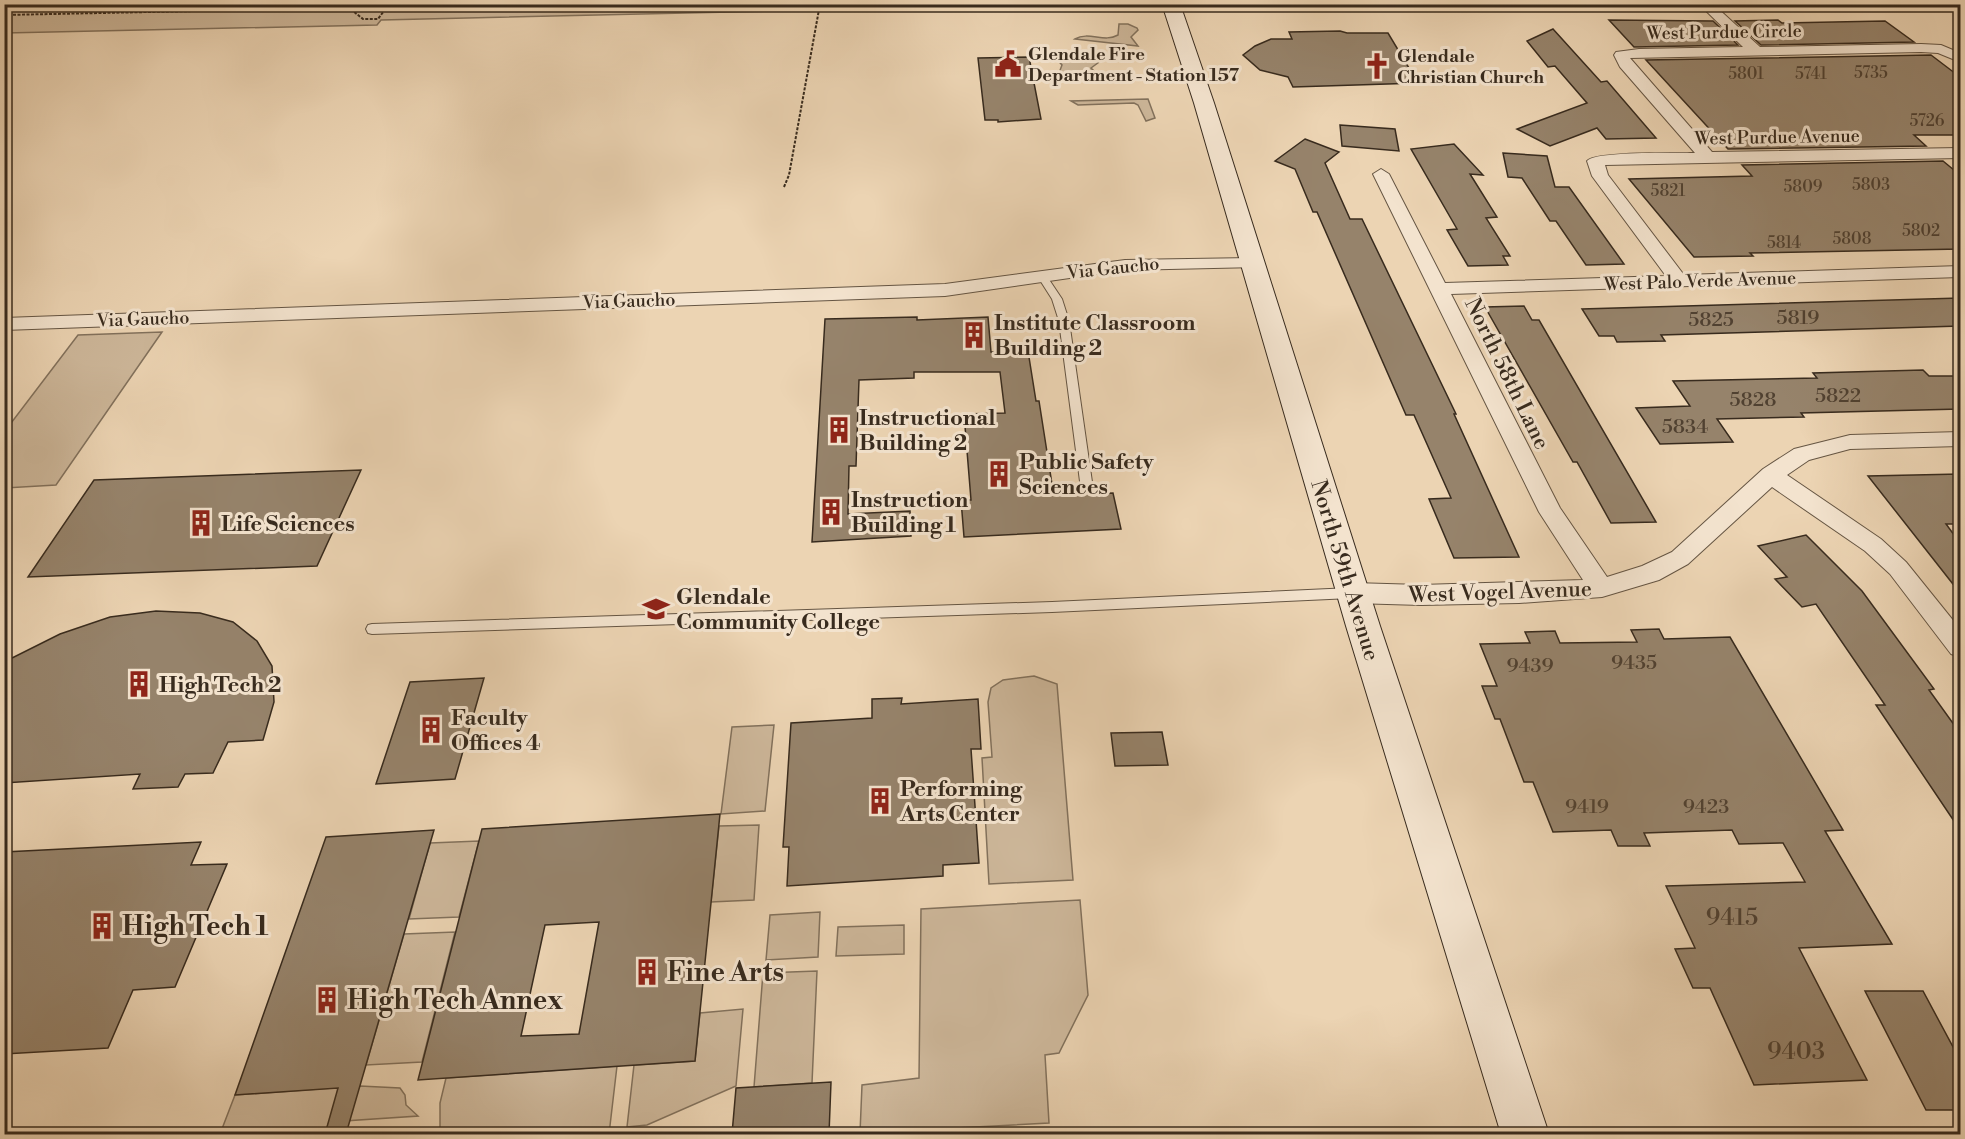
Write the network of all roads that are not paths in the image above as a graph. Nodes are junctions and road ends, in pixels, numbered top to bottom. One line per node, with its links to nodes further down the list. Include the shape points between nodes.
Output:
1 (1252, 4): 3 (street)
2 (1705, 4): 4 (street)
3 (1172, 5): 9 (main road, North 59th Avenue)
4 (1756, 51): 5 (street, West Purdue Circle, via 1921,48 1941,49); 7 (street, West Purdue Circle, via 1621,55)
5 (1960, 58)
6 (1960, 153): 7 (street, West Purdue Avenue)
7 (1707, 158): 12 (street, West Purdue Avenue, via 1594,161 1600,176)
8 (1381, 174): 13 (street, North 58th Lane)
9 (1251, 263): 11 (street, Via Gaucho, via 1125,265); 19 (main road, North 59th Avenue)
10 (1960, 272): 12 (street, West Palo Verde Avenue)
11 (1044, 277): 14 (street, Via Gaucho, via 945,290); 17 (lane, via 1064,321)
12 (1679, 281): 13 (street, West Palo Verde Avenue)
13 (1440, 289): 18 (street, North 58th Lane, via 1550,512)
14 (4, 324)
15 (1960, 439): 16 (street, West Vogel Avenue, via 1850,442 1802,454)
16 (1771, 475): 18 (street, West Vogel Avenue, via 1680,558 1650,573); 21 (street, via 1873,545 1898,568)
17 (1087, 489)
18 (1602, 588): 19 (street, West Vogel Avenue, via 1519,593)
19 (1353, 593): 20 (lane, via 1061,607); 22 (main road, North 59th Avenue)
20 (372, 629)
21 (1960, 647)
22 (1525, 1134)

